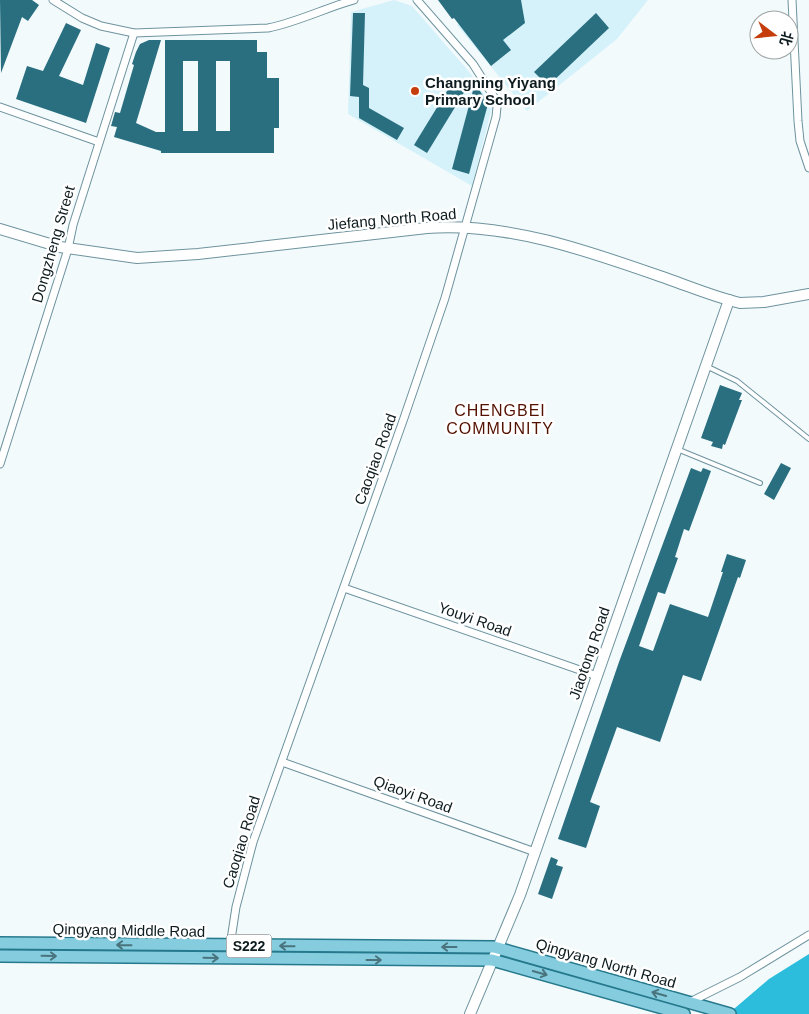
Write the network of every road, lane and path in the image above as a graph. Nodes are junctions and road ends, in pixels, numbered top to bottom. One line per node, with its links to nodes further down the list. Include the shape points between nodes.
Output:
1 (52, 0): 5 (street, via 101,26)
2 (354, 0): 5 (street, via 290,24 268,28)
3 (417, 0): 9 (street, Caoqiao Road, via 473,64 494,96 497,107)
4 (792, 0): 8 (street, via 800,141)
5 (134, 33): 7 (street, Dongzheng Street)
6 (0, 107): 7 (street)
7 (99, 142): 11 (street, Dongzheng Street)
8 (809, 168)
9 (465, 228): 11 (street, Jiefang North Road, via 427,228 155,258); 13 (street, Jiefang North Road, via 507,232 562,244); 19 (street, Caoqiao Road, via 445,298)
10 (0, 229): 11 (street, Jiefang North Road)
11 (68, 249): 17 (street, Dongzheng Street)
12 (809, 294): 13 (street, Jiefang North Road, via 756,302)
13 (729, 300): 14 (street, Jiaotong Road)
14 (706, 366): 15 (lane, via 737,381); 16 (street, Jiaotong Road)
15 (809, 439)
16 (677, 450): 18 (lane); 20 (street, Jiaotong Road)
17 (0, 464)
18 (760, 483)
19 (344, 588): 20 (street, Youyi Road); 21 (street, Caoqiao Road)
20 (597, 676): 22 (street, Jiaotong Road)
21 (282, 762): 22 (street, Qiaoyi Road); 25 (street, Caoqiao Road, via 253,842 236,907)
22 (535, 852): 26 (street, Jiaotong Road)
23 (809, 935): 29 (street, via 740,977)
24 (0, 943): 25 (main road, Qingyang Middle Road / S222, one-way to 24)
25 (230, 946): 26 (main road, Qingyang Middle Road / S222, one-way to 25)
26 (498, 948): 28 (street, Jiaotong Road); 29 (main road, Qingyang North Road / S222, one-way to 26)
27 (0, 956): 28 (main road, Qingyang Middle Road / S222, one-way to 28)
28 (492, 960): 30 (street, Jiaotong Road); 31 (main road, Qingyang North Road / S222, one-way to 31)
29 (690, 1002): 32 (main road, Qingyang North Road / S222)
30 (470, 1014)
31 (684, 1014)
32 (730, 1014)

